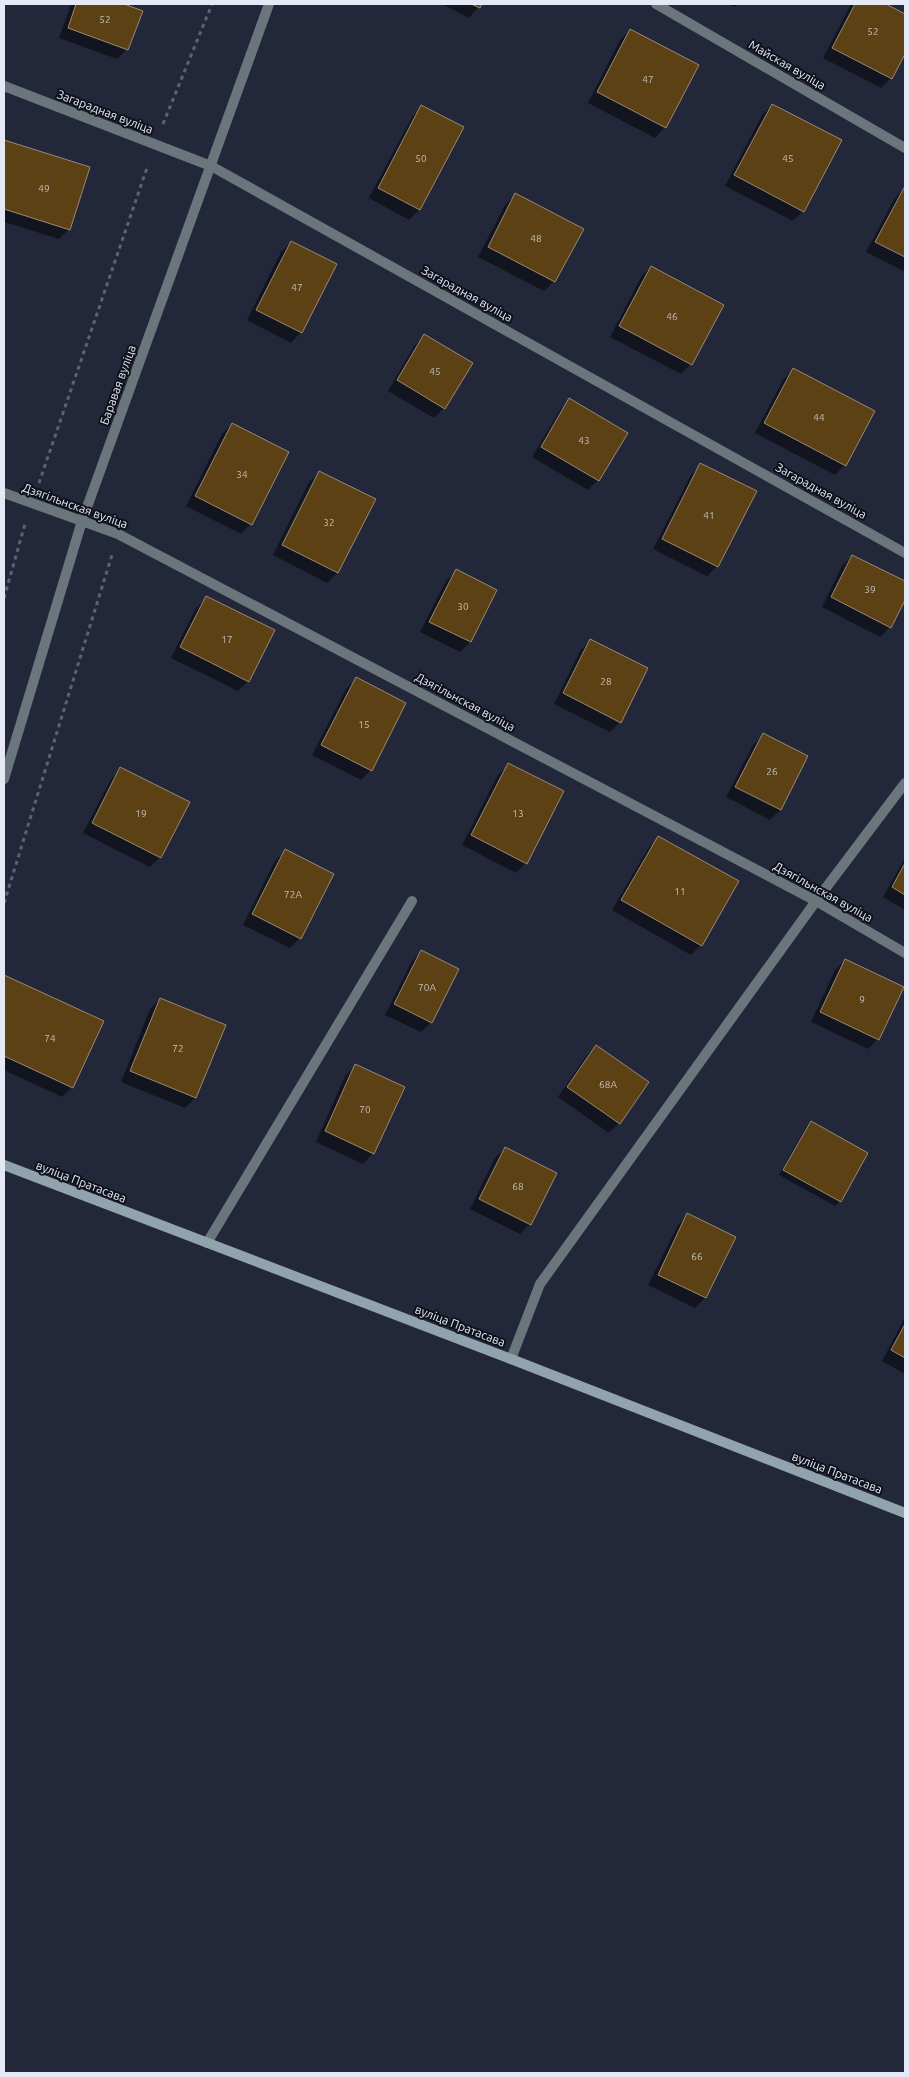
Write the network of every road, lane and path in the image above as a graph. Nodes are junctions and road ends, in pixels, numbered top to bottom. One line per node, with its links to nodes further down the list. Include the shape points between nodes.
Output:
1 (212, 4): 5 (path)
2 (269, 4): 7 (street, Баравая вуліца)
3 (656, 4): 6 (street, Майская вуліца)
4 (4, 86): 5 (street, Загарадная вуліца)
5 (154, 144): 7 (street, Загарадная вуліца); 9 (path)
6 (905, 148)
7 (211, 166): 10 (street, Баравая вуліца); 12 (street, Загарадная вуліца)
8 (4, 493): 9 (street, Дзягільнская вуліца)
9 (32, 503): 10 (street, Дзягільнская вуліца); 13 (path)
10 (82, 521): 11 (street, Дзягільнская вуліца); 14 (street, Баравая вуліца)
11 (118, 534): 17 (street, Дзягільнская вуліца); 18 (path)
12 (905, 553)
13 (4, 598)
14 (4, 779)
15 (905, 782): 17 (street)
16 (412, 901): 21 (street)
17 (816, 901): 19 (street, Дзягільнская вуліца); 22 (street, via 540,1284)
18 (4, 903)
19 (905, 953)
20 (4, 1166): 21 (main road, вуліца Пратасава)
21 (207, 1243): 22 (main road, вуліца Пратасава)
22 (511, 1359): 23 (main road, вуліца Пратасава)
23 (905, 1513)

